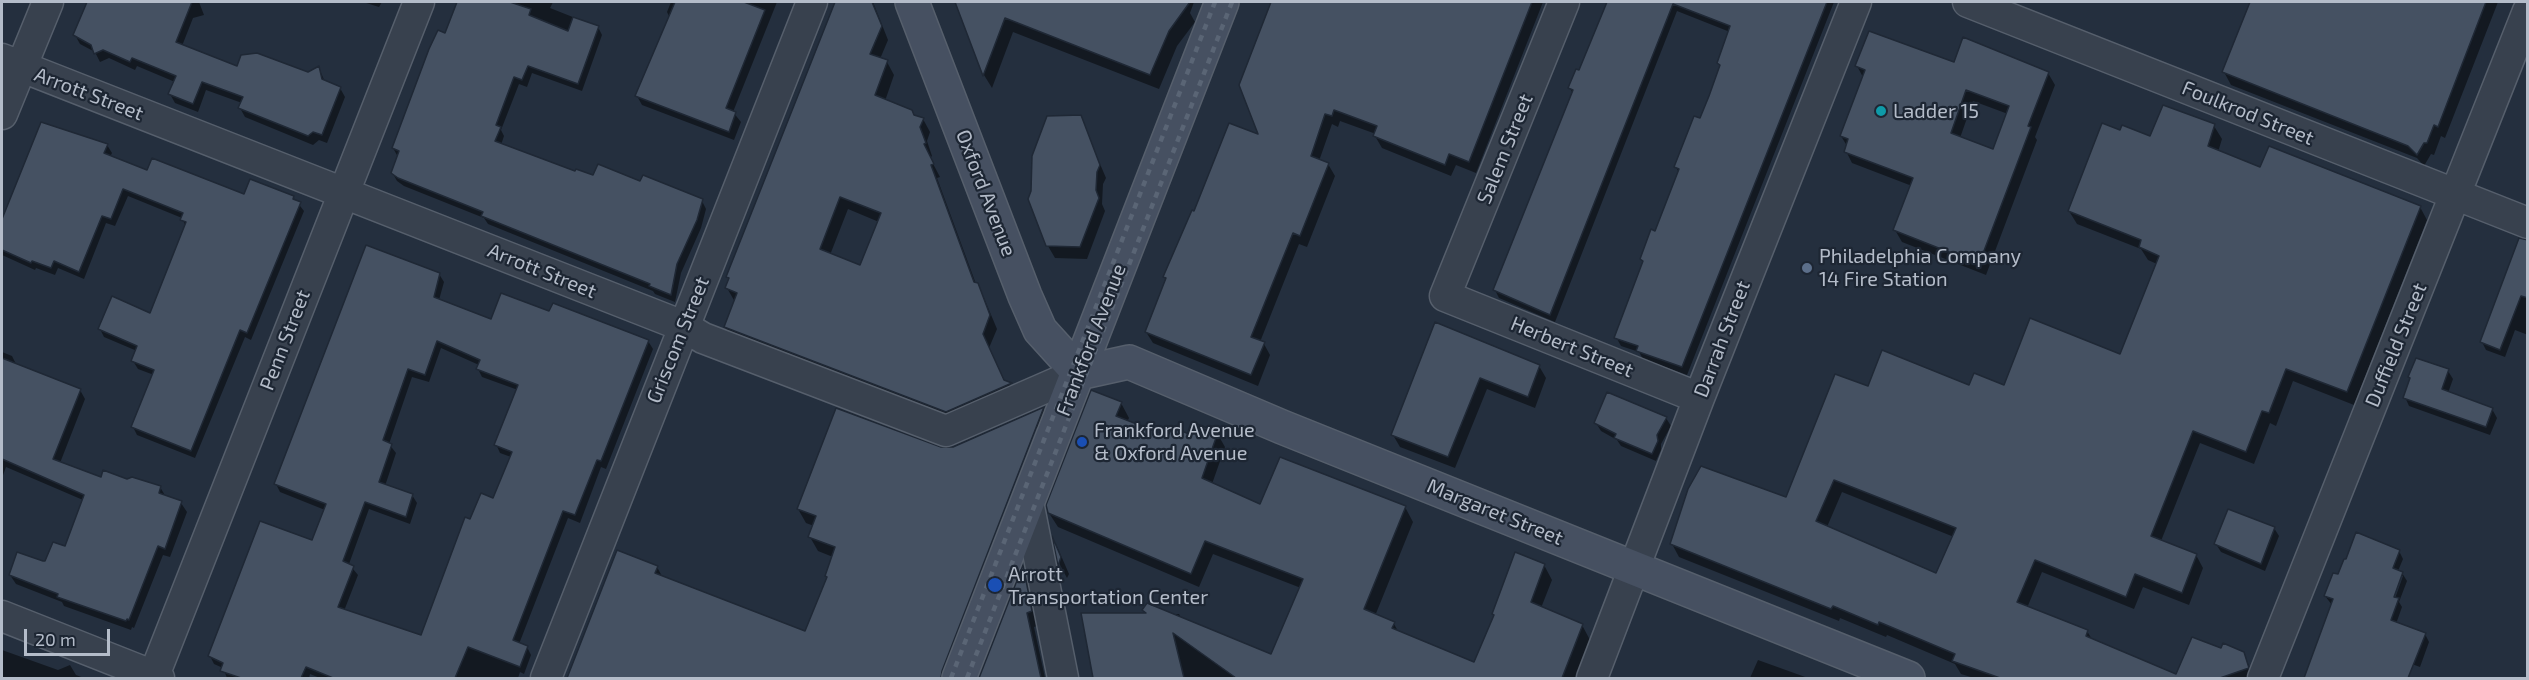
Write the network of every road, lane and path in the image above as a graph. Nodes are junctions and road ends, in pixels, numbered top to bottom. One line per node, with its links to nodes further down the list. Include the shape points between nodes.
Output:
1 (48, 2): 10 (street)
2 (419, 2): 12 (street, Penn Street)
3 (812, 2): 16 (street, Griscom Street)
4 (912, 2): 17 (street, Oxford Avenue, via 1040,330)
5 (1222, 2): 17 (street, Frankford Avenue)
6 (1564, 2): 15 (street, Salem Street)
7 (1856, 2): 18 (street, Darrah Street)
8 (1968, 2): 13 (street, Foulkrod Street)
9 (2528, 11): 13 (street, Duffield Street)
10 (11, 63): 11 (street); 12 (street, Arrott Street)
11 (2, 114)
12 (343, 192): 16 (street, Arrott Street); 22 (street, Penn Street)
13 (2455, 196): 14 (street, Foulkrod Street); 28 (street, Duffield Street)
14 (2528, 223)
15 (1445, 296): 18 (street, Herbert Street)
16 (683, 326): 17 (street, Arrott Street, via 703,338 946,431); 23 (street, Griscom Street)
17 (1079, 373): 19 (street, Frankford Avenue); 20 (street, Margaret Street, via 1129,362)
18 (1699, 398): 20 (street, Darrah Street)
19 (1028, 502): 24 (street, Frankford Avenue); 25 (street)
20 (1634, 568): 26 (street, Darrah Street); 27 (street, Margaret Street)
21 (2, 616): 22 (street)
22 (156, 678)
23 (546, 678)
24 (959, 678)
25 (1063, 678)
26 (1592, 678)
27 (1908, 678)
28 (2263, 678)

